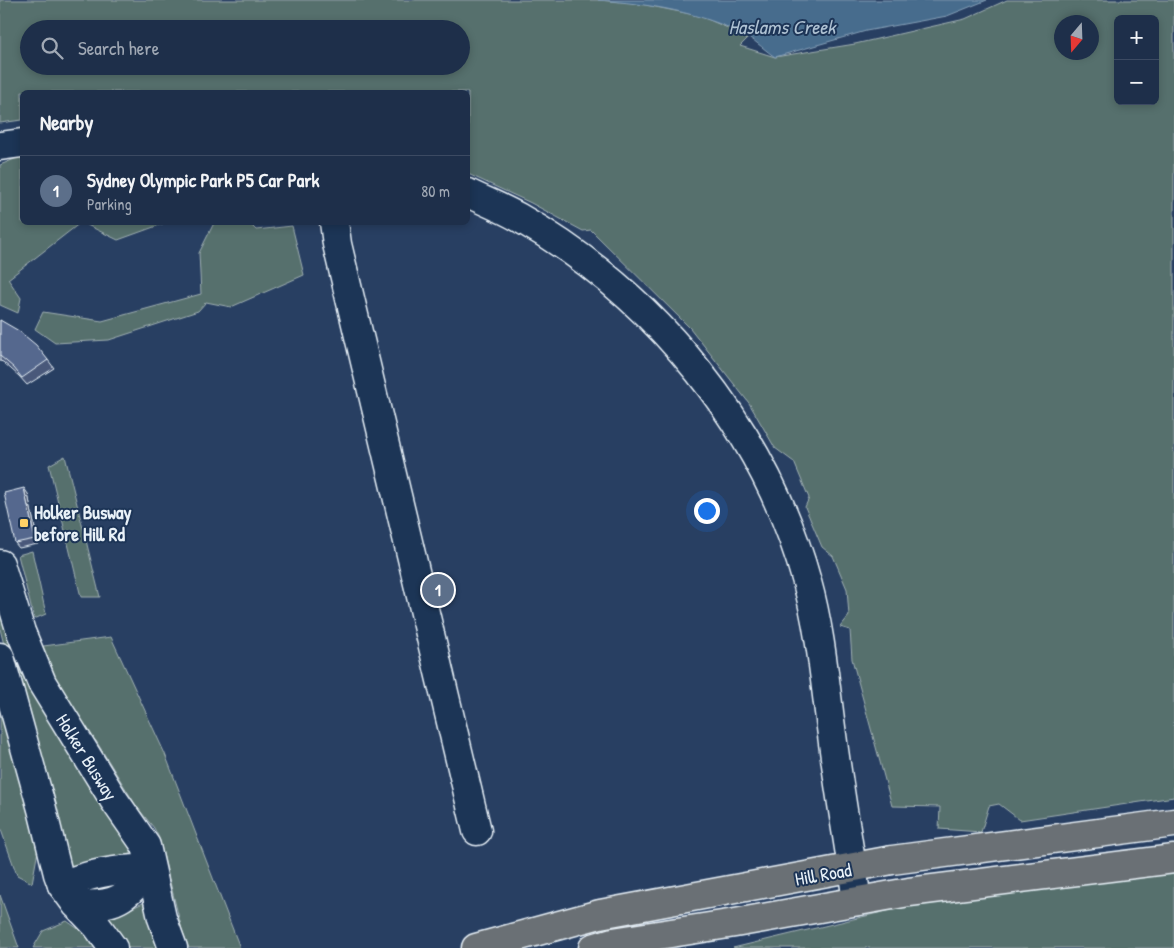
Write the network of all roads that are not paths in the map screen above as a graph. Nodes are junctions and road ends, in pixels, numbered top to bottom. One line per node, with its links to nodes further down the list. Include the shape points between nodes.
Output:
1 (20, 143): 2 (street)
2 (0, 146)
3 (470, 194): 10 (street, via 517,216 571,250 655,322 694,365 735,421 762,467 788,523 816,622)
4 (334, 225): 8 (street)
5 (0, 564): 11 (street, Holker Busway, via 21,632 42,683 114,800 143,840)
6 (0, 657): 12 (street, via 58,874)
7 (1174, 823): 10 (main road, Hill Road)
8 (477, 831)
9 (1174, 858): 13 (main road, Hill Road)
10 (852, 868): 13 (street); 16 (main road, Hill Road, via 600,914)
11 (150, 869): 12 (street, via 124,897 113,903 94,905); 15 (street, Holker Busway)
12 (69, 895): 14 (street)
13 (858, 901): 17 (main road, Hill Road)
14 (113, 948)
15 (173, 948)
16 (476, 948)
17 (593, 948)

